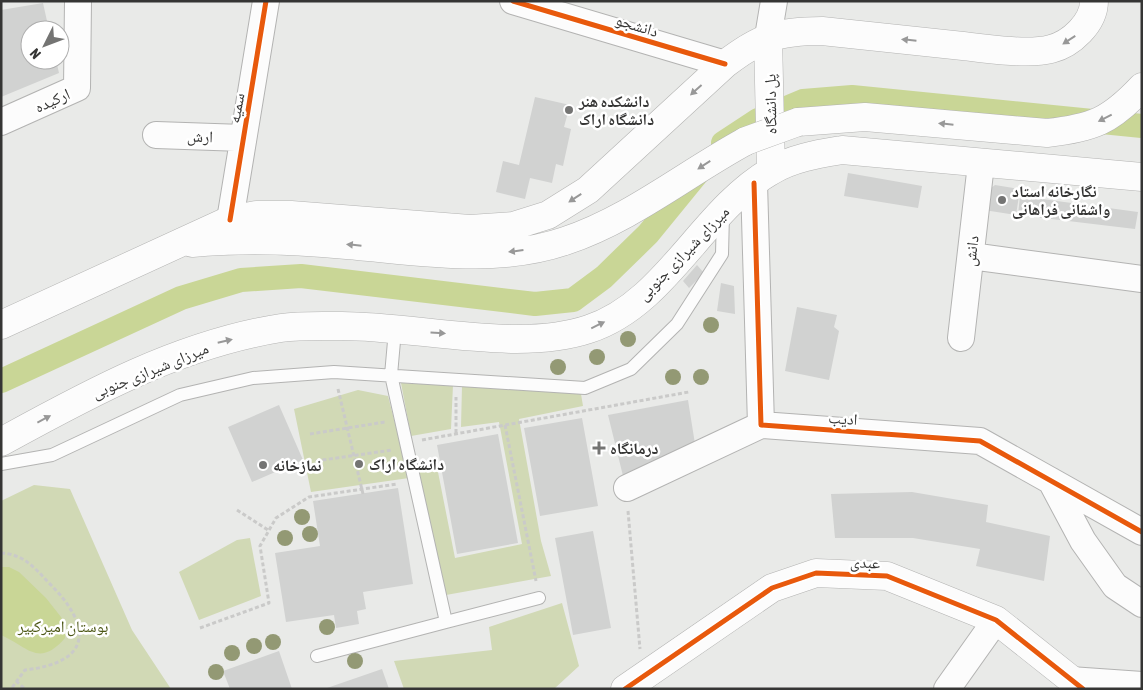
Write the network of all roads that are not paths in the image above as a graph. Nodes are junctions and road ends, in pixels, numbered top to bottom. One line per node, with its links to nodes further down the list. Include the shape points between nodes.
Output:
1 (78, 1): 9 (street, ارکیده, via 77,88)
2 (266, 1): 11 (street, سمیه)
3 (514, 1): 7 (street, دانشجو)
4 (774, 1): 6 (street)
5 (1094, 1): 6 (main road, one-way to 6, via 1086,24 1071,40 1050,50 1013,51 822,31 792,31)
6 (768, 37): 7 (main road, via 747,47); 13 (main road, پل دانشگاه)
7 (725, 64): 16 (main road, one-way to 16, via 588,190 548,215 513,226 470,229 291,215 256,215)
8 (1142, 87): 17 (main road, one-way to 17, bridge, via 1108,118 1067,131 1014,131 865,117 798,122 746,141 712,159 639,207 605,225 564,242 531,249 486,255 432,254 346,244 276,241 218,241)
9 (1, 122)
10 (156, 135): 11 (street, ارش)
11 (244, 138): 16 (street, سمیه)
12 (981, 164): 13 (main road, میرزای شیرازی جنوبی, via 842,150 795,160); 14 (main road, میرزای شیرازی جنوبی); 18 (street, دانش)
13 (763, 177): 15 (main road, میرزای شیرازی جنوبی); 24 (street)
14 (1142, 177)
15 (723, 209): 21 (main road, میرزای شیرازی جنوبی, one-way to 15, via 515,339 562,336 590,329 618,315 643,296); 23 (lane, via 722,254 677,324 631,368 585,388)
16 (230, 220): 17 (main road)
17 (174, 246): 20 (main road)
18 (971, 256): 19 (street); 22 (street, دانش)
19 (1142, 279)
20 (1, 325)
21 (396, 330): 23 (lane); 25 (main road, میرزای شیرازی جنوبی, one-way to 21, via 108,384 198,348 283,328 344,326)
22 (961, 338)
23 (391, 375): 26 (lane, via 334,372 253,378 180,396 52,455); 33 (lane)
24 (761, 425): 27 (street, ادیب, via 980,441); 28 (street)
25 (1, 442)
26 (1, 464)
27 (1051, 481): 29 (street, ادیب); 31 (street, via 1083,541 1115,586)
28 (626, 488)
29 (1142, 532)
30 (540, 598): 33 (lane)
31 (1142, 604)
32 (996, 620): 35 (main road, عبدی, via 888,576 816,573 772,588); 36 (main road, عبدی); 38 (street)
33 (446, 622): 34 (lane)
34 (317, 656)
35 (634, 682)
36 (1076, 684): 37 (street)
37 (1142, 685)
38 (947, 689)

